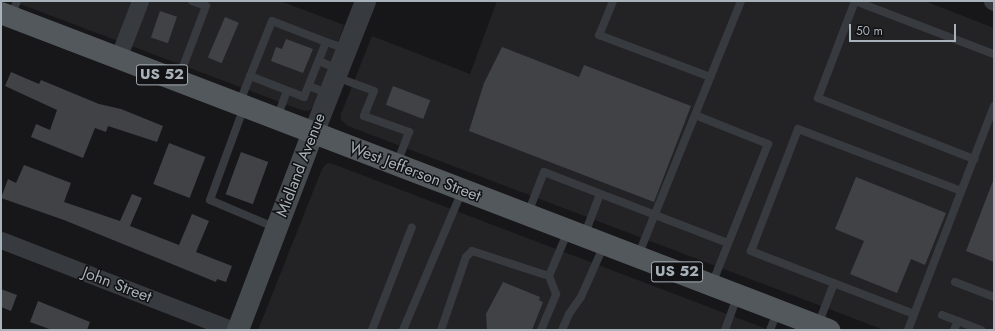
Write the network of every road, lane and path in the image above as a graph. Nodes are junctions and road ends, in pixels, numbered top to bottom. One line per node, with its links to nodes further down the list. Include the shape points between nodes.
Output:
1 (140, 1): 11 (street)
2 (192, 1): 16 (lane, via 206,6)
3 (365, 1): 9 (street, Midland Avenue)
4 (613, 1): 14 (lane, via 599,35)
5 (741, 1): 14 (lane)
6 (855, 1): 10 (lane); 24 (lane, via 818,98)
7 (9, 10): 11 (main road, West Jefferson Street / US 52)
8 (326, 42): 9 (lane); 12 (lane); 13 (lane, via 272,21)
9 (346, 49): 15 (street, Midland Avenue)
10 (994, 54)
11 (118, 58): 16 (main road, West Jefferson Street / US 52)
12 (319, 61): 15 (lane); 17 (lane)
13 (250, 76): 18 (lane); 19 (lane)
14 (710, 77): 21 (lane)
15 (334, 80): 17 (lane); 23 (street, Midland Avenue); 25 (lane, via 374,91 364,116 409,132)
16 (178, 81): 19 (main road, West Jefferson Street / US 52)
17 (309, 86): 18 (lane, via 304,97)
18 (287, 91): 22 (lane)
19 (242, 105): 22 (main road, West Jefferson Street / US 52); 32 (lane, via 210,200)
20 (994, 106): 24 (lane)
21 (695, 115): 30 (lane); 35 (lane, via 768,144)
22 (277, 119): 23 (main road, West Jefferson Street / US 52)
23 (313, 133): 25 (main road, West Jefferson Street / US 52); 32 (main road, Midland Avenue)
24 (974, 159): 27 (lane)
25 (396, 165): 26 (main road, West Jefferson Street / US 52)
26 (462, 190): 29 (main road, West Jefferson Street / US 52); 52 (lane)
27 (961, 192): 40 (lane, via 798,128 751,251); 44 (lane)
28 (600, 194): 29 (lane, via 544,172); 30 (lane); 33 (lane)
29 (528, 215): 33 (main road, West Jefferson Street / US 52)
30 (655, 215): 35 (lane); 37 (lane)
31 (412, 227): 51 (lane)
32 (277, 228): 50 (main road, Midland Avenue)
33 (576, 233): 36 (main road, West Jefferson Street / US 52); 38 (lane)
34 (1, 240): 49 (street, John Street)
35 (728, 243): 41 (lane)
36 (604, 244): 37 (main road, West Jefferson Street / US 52); 55 (lane, via 581,297)
37 (638, 257): 41 (main road, West Jefferson Street / US 52)
38 (549, 276): 53 (lane, via 472,251 466,257); 54 (lane, via 556,294)
39 (955, 282): 43 (lane)
40 (834, 283): 44 (lane); 48 (lane)
41 (712, 285): 42 (main road, West Jefferson Street / US 52)
42 (738, 295): 46 (main road, West Jefferson Street / US 52); 56 (lane)
43 (994, 297)
44 (914, 314): 57 (lane)
45 (942, 315): 47 (lane)
46 (774, 320): 48 (main road, West Jefferson Street / US 52)
47 (958, 321): 58 (lane); 59 (lane)
48 (818, 328)
49 (233, 330)
50 (238, 330)
51 (372, 330)
52 (405, 330)
53 (441, 330)
54 (541, 330)
55 (562, 330)
56 (725, 330)
57 (908, 330)
58 (954, 330)
59 (981, 330)

